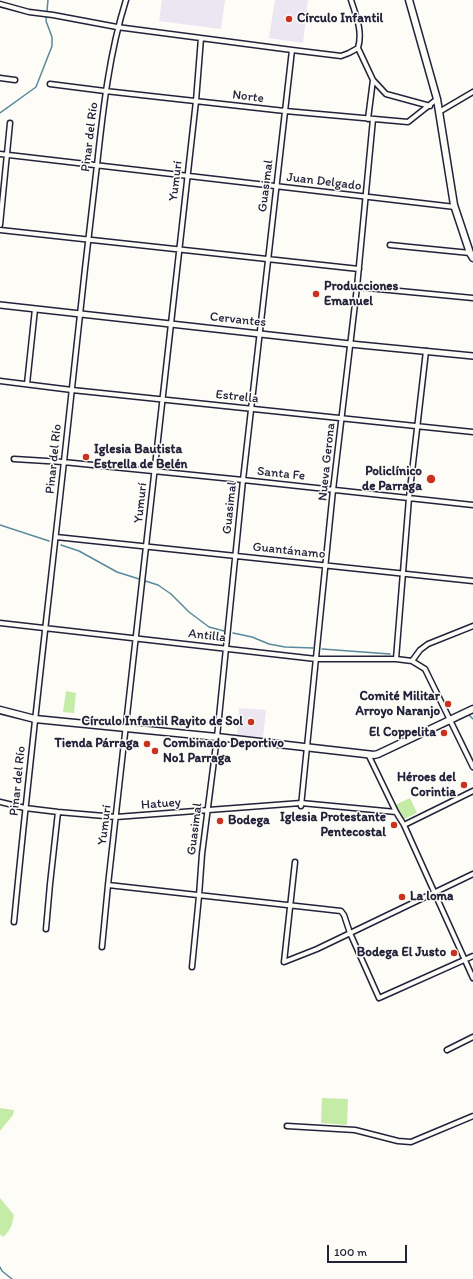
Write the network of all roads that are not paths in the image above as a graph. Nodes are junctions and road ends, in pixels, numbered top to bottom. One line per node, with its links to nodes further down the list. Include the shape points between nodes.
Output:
1 (126, 0): 5 (street, Pinar del Río)
2 (351, 0): 7 (street, via 360,30)
3 (409, 0): 15 (main road)
4 (0, 4): 5 (street, via 29,12)
5 (117, 27): 6 (street); 13 (street, Pinar del Río)
6 (201, 38): 8 (street); 16 (street, Yumurí)
7 (358, 48): 8 (street, via 341,56); 11 (street)
8 (292, 50): 18 (street, Guasimal)
9 (0, 78): 10 (street)
10 (15, 80)
11 (373, 80): 17 (street, via 386,94); 20 (street)
12 (50, 84): 13 (street, Norte)
13 (105, 91): 16 (street, Norte); 25 (street, Pinar del Río)
14 (473, 92): 19 (street)
15 (437, 99): 17 (street, Norte); 19 (main road)
16 (196, 101): 18 (street, Norte); 26 (street, Yumurí)
17 (430, 106): 21 (street, Norte, via 408,122)
18 (285, 111): 20 (street, Norte); 27 (street, Guasimal)
19 (439, 112): 29 (main road)
20 (368, 119): 21 (street, Norte)
21 (373, 120): 28 (street, Nueva Gerona)
22 (10, 123): 24 (street)
23 (0, 154): 24 (street, Juan Delgado)
24 (7, 155): 25 (street, Juan Delgado); 30 (street)
25 (96, 166): 26 (street, Juan Delgado); 32 (street, Pinar del Río)
26 (187, 176): 27 (street, Juan Delgado); 34 (street, Yumurí)
27 (276, 187): 28 (street, Juan Delgado); 36 (street, Guasimal)
28 (366, 197): 29 (street, Juan Delgado); 37 (street, Nueva Gerona)
29 (455, 207): 35 (main road)
30 (0, 225)
31 (0, 230): 32 (street)
32 (88, 240): 34 (street); 42 (street, Pinar del Río)
33 (390, 245): 35 (street)
34 (178, 249): 36 (street); 43 (street, Yumurí)
35 (472, 256)
36 (268, 259): 37 (street); 44 (street, Guasimal)
37 (359, 269): 38 (street, Nueva Gerona)
38 (357, 287): 39 (street); 45 (street, Nueva Gerona)
39 (473, 298)
40 (0, 305): 41 (street, Cervantes)
41 (35, 310): 42 (street, Cervantes); 49 (street)
42 (79, 314): 43 (street, Cervantes); 50 (street, Pinar del Río)
43 (171, 324): 44 (street, Cervantes); 51 (street, Yumurí)
44 (260, 333): 45 (street, Cervantes); 52 (street, Guasimal)
45 (350, 344): 46 (street, Cervantes); 53 (street, Nueva Gerona)
46 (426, 351): 47 (street, Cervantes); 54 (street)
47 (473, 356)
48 (0, 381): 49 (street, Estrella)
49 (27, 384): 50 (street, Estrella)
50 (72, 390): 51 (street, Estrella); 57 (street, Pinar del Río)
51 (162, 399): 52 (street, Estrella); 58 (street, Yumurí)
52 (252, 408): 53 (street, Estrella); 59 (street, Guasimal)
53 (342, 418): 54 (street, Estrella); 60 (street, Nueva Gerona)
54 (417, 426): 55 (street, Estrella); 61 (street)
55 (473, 432)
56 (14, 459): 57 (street, Santa Fe)
57 (63, 462): 58 (street, Santa Fe); 63 (street, Pinar del Río)
58 (154, 471): 59 (street, Santa Fe); 64 (street, Yumurí)
59 (243, 480): 60 (street, Santa Fe); 65 (street, Guasimal)
60 (333, 490): 61 (street, Santa Fe); 66 (street, Nueva Gerona)
61 (409, 498): 62 (street, Santa Fe); 67 (street)
62 (473, 505)
63 (56, 537): 64 (street, Guantánamo); 71 (street, Pinar del Río)
64 (146, 546): 65 (street, Guantánamo); 72 (street, Yumurí)
65 (236, 556): 66 (street, Guantánamo); 73 (street, Guasimal)
66 (326, 565): 67 (street, Guantánamo); 74 (street, Nueva Gerona)
67 (402, 573): 68 (street, Guantánamo); 75 (street)
68 (473, 581)
69 (0, 623): 71 (street, Antilla)
70 (473, 626): 76 (street, via 428,644)
71 (46, 629): 72 (street, Antilla); 79 (street, Pinar del Río)
72 (136, 638): 73 (street, Antilla); 81 (street, Yumurí)
73 (226, 649): 74 (street, Antilla); 82 (street, Guasimal)
74 (316, 659): 75 (street, Antilla); 83 (street, Nueva Gerona)
75 (396, 659): 76 (street, Antilla)
76 (412, 660): 80 (street, via 425,669)
77 (473, 709): 80 (main road)
78 (0, 710): 79 (main road)
79 (35, 719): 81 (main road); 89 (street, Pinar del Río)
80 (449, 720): 84 (main road, via 378,754); 85 (street)
81 (126, 728): 82 (main road); 93 (street, Yumurí)
82 (217, 737): 83 (main road); 90 (street, Guasimal)
83 (307, 747): 84 (main road); 88 (street, Nueva Gerona)
84 (368, 754): 92 (street)
85 (473, 767)
86 (473, 791): 94 (street)
87 (0, 802): 89 (street, Hatuey)
88 (301, 805): 90 (street, Hatuey); 92 (street, Hatuey)
89 (25, 808): 91 (street, Hatuey); 101 (street, Pinar del Río)
90 (208, 811): 93 (street, Hatuey); 99 (street, Guasimal)
91 (58, 812): 93 (street, Hatuey); 102 (street)
92 (396, 812): 94 (street)
93 (116, 817): 97 (street, Yumurí)
94 (404, 825): 98 (street)
95 (295, 862): 100 (street)
96 (473, 874): 98 (street)
97 (108, 885): 99 (street); 104 (street, Yumurí)
98 (435, 892): 103 (street); 106 (street)
99 (199, 896): 100 (street); 107 (street, Guasimal)
100 (290, 906): 103 (street, via 341,911); 103 (street, via 284,962)
101 (14, 922)
102 (46, 929)
103 (350, 933): 106 (street, via 379,998)
104 (102, 947)
105 (473, 956): 106 (street)
106 (465, 960): 108 (street)
107 (192, 967)
108 (473, 978)
109 (473, 1038): 110 (street)
110 (447, 1050)
111 (473, 1116): 112 (street, via 411,1142 355,1130)
112 (287, 1126)

